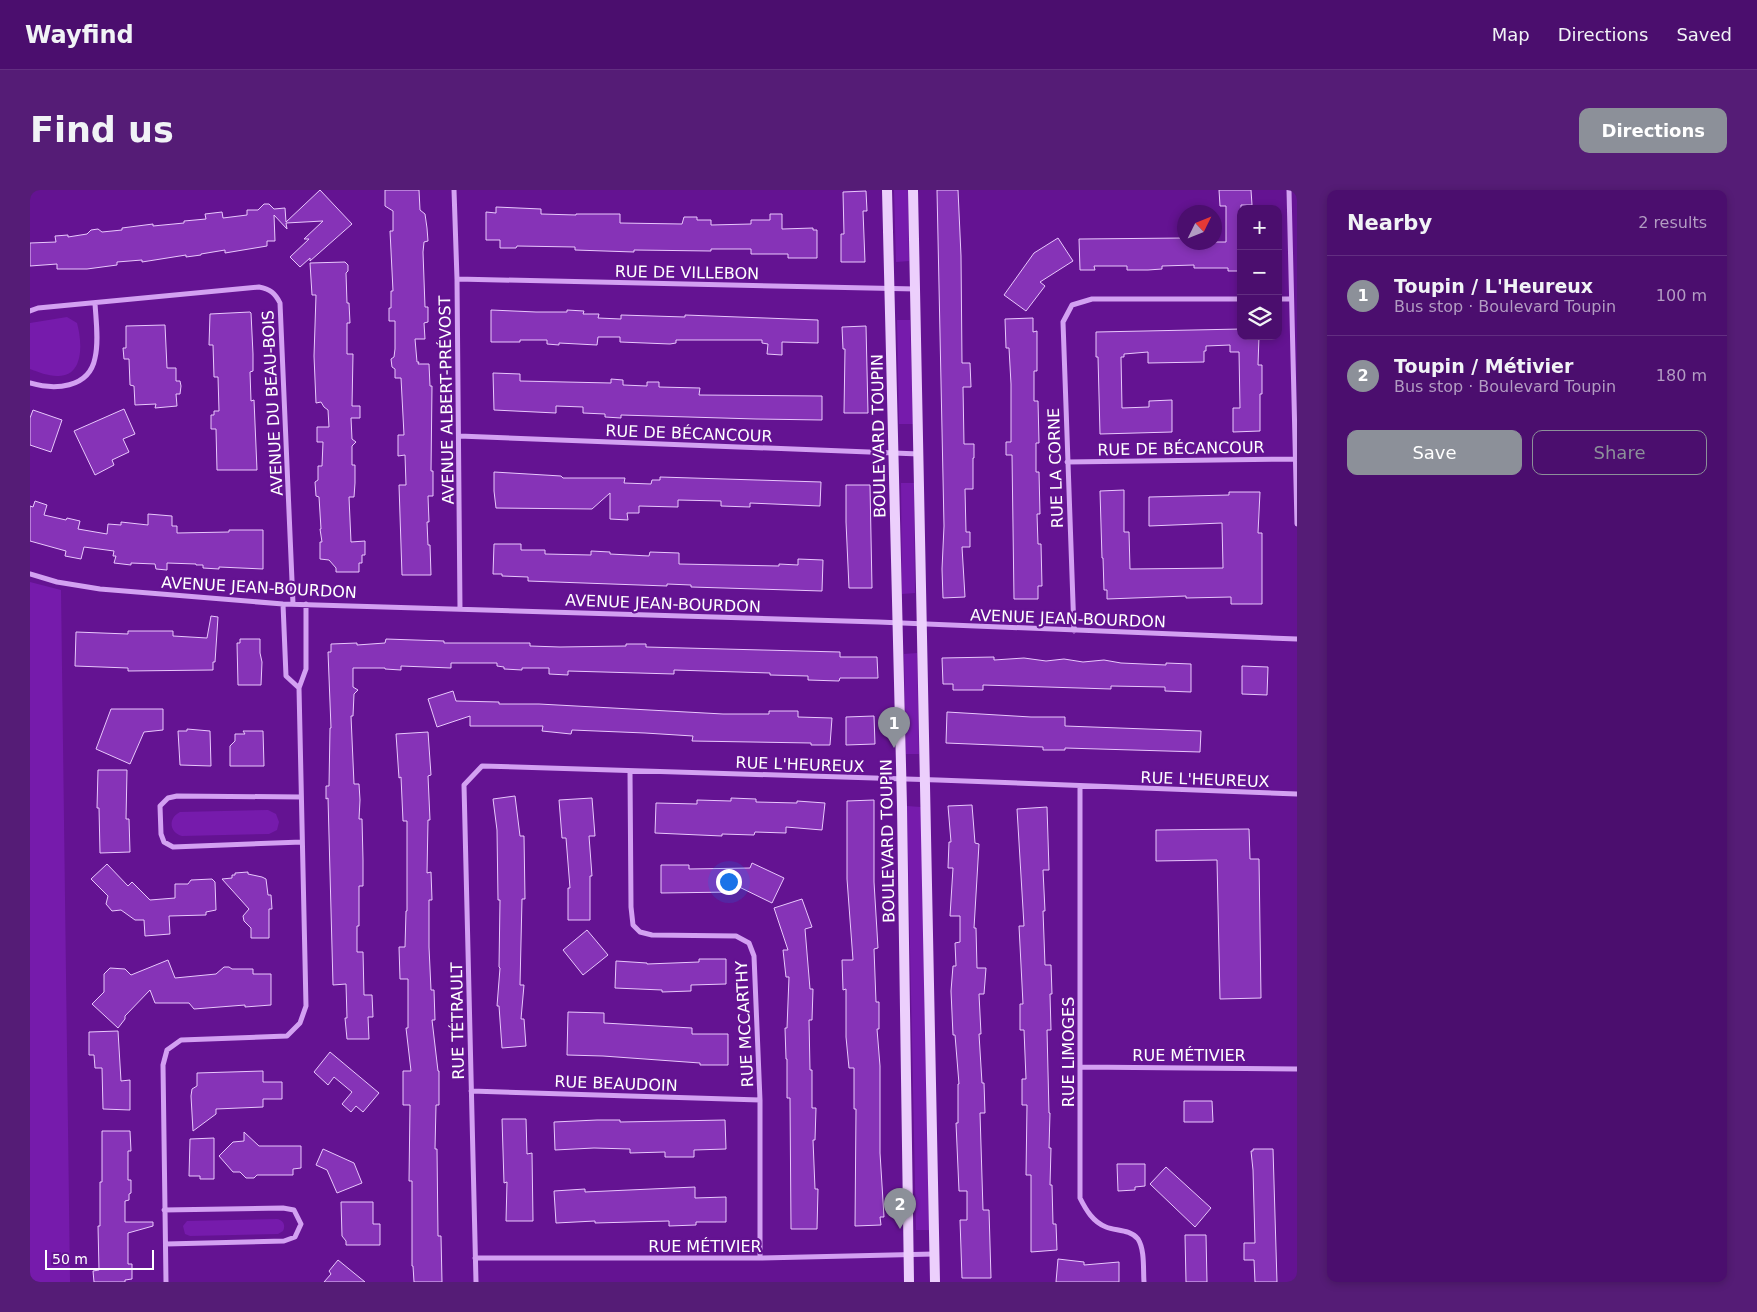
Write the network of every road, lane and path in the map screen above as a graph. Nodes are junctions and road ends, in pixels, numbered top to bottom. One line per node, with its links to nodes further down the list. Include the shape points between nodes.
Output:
1 (454, 190): 5 (street, AVENUE ALBERT-PRÉVOST)
2 (887, 190): 6 (street, BOULEVARD TOUPIN)
3 (913, 190): 7 (street)
4 (1289, 190): 10 (street)
5 (457, 278): 6 (street, RUE DE VILLEBON); 14 (street, AVENUE ALBERT-PRÉVOST)
6 (890, 289): 7 (street, RUE DE VILLEBON); 15 (street, BOULEVARD TOUPIN)
7 (916, 289): 16 (street)
8 (1237, 299): 18 (street, RUE LA CORNE, via 1092,299 1072,305 1063,322)
9 (1282, 299): 10 (street)
10 (1291, 299): 17 (street)
11 (95, 303): 12 (street, AVENUE DU BEAU-BOIS); 13 (street, via 97,347 90,371 79,381 63,387); 22 (street, AVENUE DU BEAU-BOIS, via 259,287 275,294 280,303)
12 (30, 311)
13 (30, 383)
14 (458, 436): 15 (street, RUE DE BÉCANCOUR); 24 (street, AVENUE ALBERT-PRÉVOST)
15 (894, 453): 16 (street, RUE DE BÉCANCOUR); 25 (street, BOULEVARD TOUPIN)
16 (919, 454): 26 (street)
17 (1295, 460): 18 (street, RUE DE BÉCANCOUR); 19 (street)
18 (1067, 462): 27 (street, RUE LA CORNE)
19 (1297, 524)
20 (30, 574): 21 (street, AVENUE JEAN-BOURDON, via 100,590)
21 (283, 604): 22 (street, AVENUE JEAN-BOURDON); 29 (street, via 286,676)
22 (293, 604): 23 (street, AVENUE JEAN-BOURDON)
23 (306, 604): 24 (street, AVENUE JEAN-BOURDON); 29 (street, via 306,669)
24 (460, 609): 25 (street, AVENUE JEAN-BOURDON)
25 (897, 623): 26 (street, AVENUE JEAN-BOURDON); 32 (street, BOULEVARD TOUPIN)
26 (921, 624): 27 (street, AVENUE JEAN-BOURDON); 33 (street)
27 (1074, 631): 28 (street, AVENUE JEAN-BOURDON)
28 (1297, 640)
29 (299, 688): 36 (street)
30 (482, 766): 31 (street, RUE L'HEUREUX); 40 (street, RUE TÉTRAULT, via 464,786)
31 (630, 772): 32 (street, RUE L'HEUREUX); 41 (street, RUE MCCARTHY, via 633,925 640,932 652,935 736,936 749,943 754,956)
32 (901, 780): 33 (street, RUE L'HEUREUX); 44 (street, BOULEVARD TOUPIN)
33 (926, 780): 34 (street, RUE L'HEUREUX); 45 (street)
34 (1080, 787): 35 (street, RUE L'HEUREUX); 38 (street, RUE LIMOGES)
35 (1297, 794)
36 (301, 797): 37 (street); 37 (street, via 176,796 168,798 160,806 161,834 164,842 173,847)
37 (302, 842): 42 (street, via 306,1006 300,1023 287,1036 181,1040 166,1050 163,1065)
38 (1080, 1067): 39 (street, RUE MÉTIVIER); 52 (street, RUE LIMOGES, via 1080,1198 1089,1214 1104,1227 1130,1233 1139,1240)
39 (1297, 1069)
40 (471, 1091): 41 (street, RUE BEAUDOIN); 46 (street, RUE TÉTRAULT)
41 (760, 1100): 47 (street, RUE MCCARTHY)
42 (164, 1210): 43 (street); 43 (street, via 283,1208 294,1210 301,1224 295,1237 284,1241)
43 (166, 1244): 48 (street)
44 (909, 1254): 45 (street, RUE MÉTIVIER); 47 (street, RUE MÉTIVIER); 50 (street, BOULEVARD TOUPIN)
45 (934, 1254): 51 (street)
46 (475, 1258): 47 (street, RUE MÉTIVIER); 49 (street, RUE TÉTRAULT)
47 (760, 1258)
48 (166, 1282)
49 (476, 1282)
50 (909, 1282)
51 (935, 1282)
52 (1144, 1282)

